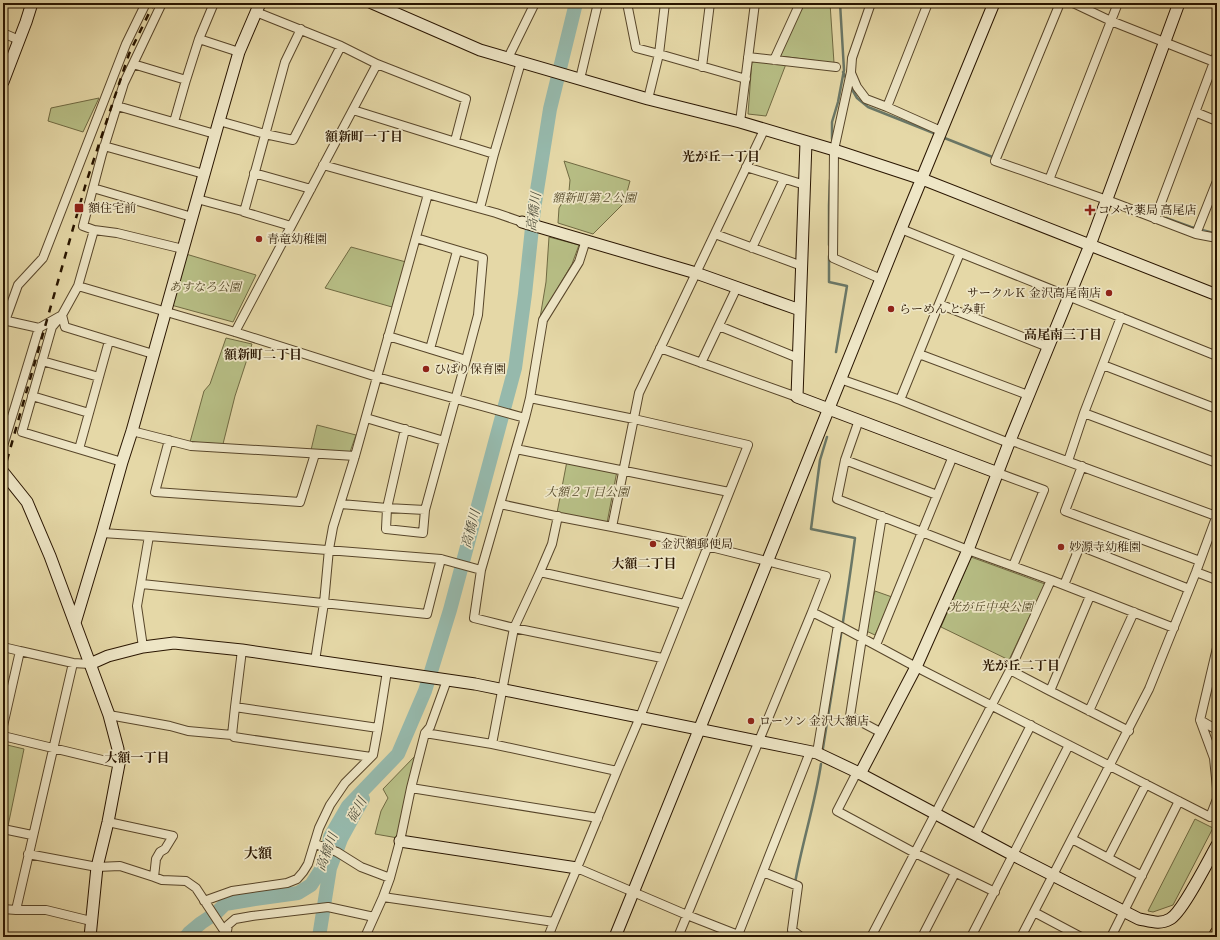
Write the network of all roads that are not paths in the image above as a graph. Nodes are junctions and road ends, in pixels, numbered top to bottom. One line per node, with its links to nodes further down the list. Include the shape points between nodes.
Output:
1 (32, 3): 24 (street)
2 (146, 3): 106 (street, via 126,44 43,258 18,285)
3 (162, 3): 35 (street)
4 (214, 3): 25 (street)
5 (372, 3): 30 (street, via 480,50)
6 (535, 3): 30 (street)
7 (598, 3): 40 (street)
8 (628, 3): 29 (street, via 636,48)
9 (665, 3): 29 (street)
10 (710, 3): 37 (street)
11 (755, 3): 31 (street)
12 (800, 3): 33 (street)
13 (871, 3): 39 (street, via 852,58)
14 (928, 3): 46 (street)
15 (994, 3): 54 (street)
16 (1060, 3): 68 (street, via 995,160)
17 (1073, 3): 21 (street)
18 (1118, 3): 21 (street)
19 (1178, 3): 26 (street)
20 (258, 8): 22 (street); 28 (street)
21 (1111, 21): 26 (street); 68 (street)
22 (301, 30): 27 (street); 56 (street, via 285,62)
23 (3, 33): 24 (street)
24 (19, 40): 43 (street)
25 (199, 40): 28 (street); 42 (street)
26 (1164, 41): 32 (street); 75 (street)
27 (341, 46): 36 (street); 56 (street, via 293,140)
28 (240, 52): 49 (street)
29 (659, 54): 37 (street); 44 (street)
30 (508, 58): 34 (street)
31 (748, 58): 33 (street); 41 (street)
32 (1216, 59): 48 (street)
33 (774, 60): 38 (street)
34 (521, 62): 40 (street); 61 (street)
35 (133, 64): 42 (street); 45 (street)
36 (377, 64): 47 (street); 57 (street, via 466,99)
37 (702, 67): 41 (street)
38 (836, 67)
39 (851, 72): 46 (street, via 857,87 866,99); 60 (street)
40 (578, 78): 44 (street)
41 (746, 79): 52 (street)
42 (186, 80): 51 (street)
43 (3, 82)
44 (648, 98): 52 (street)
45 (117, 106): 51 (street); 59 (street)
46 (887, 107): 54 (street)
47 (353, 110): 57 (street); 62 (street)
48 (1195, 112): 50 (street); 79 (street)
49 (219, 121): 55 (street); 56 (street)
50 (1217, 121)
51 (174, 122): 55 (street)
52 (740, 122): 53 (street)
53 (764, 130): 58 (street); 63 (street)
54 (941, 131): 67 (street)
55 (215, 134): 65 (street)
56 (265, 134): 64 (street)
57 (454, 141): 61 (street)
58 (806, 142): 60 (street); 70 (street)
59 (104, 146): 65 (street); 71 (street)
60 (832, 149): 67 (street); 96 (street, via 833,258)
61 (494, 154): 76 (street)
62 (323, 166): 72 (street); 73 (street)
63 (746, 167): 66 (street); 84 (street)
64 (254, 172): 72 (street); 77 (street)
65 (204, 174): 74 (street)
66 (784, 178): 70 (street); 90 (street)
67 (922, 179): 82 (street); 89 (street)
68 (1049, 180): 75 (street)
69 (1217, 181): 85 (street)
70 (805, 185): 94 (street)
71 (93, 188): 78 (street); 83 (street, via 83,226)
72 (311, 189): 81 (street)
73 (428, 194): 76 (street); 86 (street)
74 (197, 199): 77 (street); 78 (street)
75 (1107, 200): 79 (street); 89 (street)
76 (480, 208): 80 (street)
77 (246, 212): 81 (street)
78 (192, 217): 91 (street)
79 (1155, 219): 85 (street)
80 (522, 222): 88 (street)
81 (291, 226): 109 (street)
82 (901, 229): 93 (street); 96 (street)
83 (94, 230): 91 (street); 97 (street)
84 (715, 234): 90 (street); 95 (street)
85 (1196, 234): 87 (street)
86 (416, 238): 92 (street); 110 (street)
87 (1217, 238)
88 (586, 240): 95 (street); 129 (street, via 579,262 543,320)
89 (1090, 245): 99 (street); 100 (street)
90 (752, 248): 94 (street)
91 (183, 249): 103 (street)
92 (457, 251): 114 (street); 119 (street, via 483,258 478,315)
93 (960, 253): 100 (street); 101 (street)
94 (802, 266): 102 (street)
95 (696, 273): 98 (street); 113 (street)
96 (881, 279): 125 (street)
97 (78, 286): 103 (street); 104 (street)
98 (737, 287): 102 (street); 107 (street)
99 (1217, 295)
100 (1069, 297): 105 (street); 112 (street)
101 (939, 304): 112 (street); 116 (street)
102 (800, 310): 118 (street)
103 (165, 313): 109 (street); 115 (street)
104 (62, 315): 108 (street); 111 (street, via 65,327); 120 (street, via 52,327)
105 (1121, 317): 117 (street); 122 (street)
106 (4, 320): 108 (street)
107 (718, 326): 118 (street); 121 (street)
108 (39, 328): 145 (street)
109 (235, 332): 124 (street)
110 (388, 336): 114 (street); 124 (street)
111 (109, 341): 115 (street); 123 (street)
112 (1048, 347): 126 (street)
113 (660, 348): 121 (street); 138 (street, via 639,393)
114 (430, 349): 119 (street)
115 (153, 354): 140 (street)
116 (919, 354): 126 (street); 131 (street)
117 (1217, 356)
118 (798, 358): 128 (street)
119 (466, 360): 130 (street)
120 (42, 361): 123 (street); 127 (street)
121 (701, 363): 128 (street)
122 (1103, 365): 133 (street); 135 (street)
123 (99, 377): 134 (street)
124 (377, 377): 130 (street); 136 (street)
125 (840, 379): 131 (street); 132 (street)
126 (1028, 395): 144 (street)
127 (32, 396): 134 (street); 146 (street, via 22,432)
128 (797, 397): 132 (street)
129 (530, 398): 137 (street); 138 (street)
130 (456, 399): 137 (street); 143 (street)
131 (900, 400): 144 (street)
132 (828, 408): 139 (street); 177 (street)
133 (1217, 409)
134 (89, 413): 146 (street)
135 (1084, 413): 152 (street); 154 (street)
136 (366, 418): 141 (street); 149 (street)
137 (523, 418): 147 (street)
138 (634, 419): 156 (street); 159 (street, via 748,445)
139 (859, 420): 150 (street); 151 (street)
140 (132, 430): 142 (street); 153 (street)
141 (405, 430): 143 (street); 163 (street)
142 (169, 440): 148 (street, via 191,446); 148 (street, via 155,492 300,502)
143 (444, 441): 164 (street)
144 (1008, 443): 152 (street, via 1015,442); 158 (street)
145 (3, 446)
146 (79, 449): 153 (street)
147 (516, 449): 156 (street); 162 (street)
148 (315, 454): 149 (street)
149 (355, 456): 161 (street)
150 (953, 456): 158 (street); 160 (street)
151 (845, 460): 160 (street); 166 (street, via 837,499)
152 (1068, 461): 155 (street)
153 (122, 462): 170 (street)
154 (1217, 463)
155 (1082, 466): 167 (street); 178 (street, via 1065,512)
156 (624, 471): 159 (street); 168 (street)
157 (3, 472): 193 (street, via 27,502)
158 (998, 473): 175 (street); 179 (street, via 1044,490)
159 (729, 492): 173 (street)
160 (937, 495): 169 (street)
161 (341, 504): 163 (street); 174 (street)
162 (500, 504): 165 (street); 180 (street)
163 (387, 508): 164 (street); 164 (street, via 386,529 423,533)
164 (425, 510)
165 (558, 516): 168 (street); 181 (street, via 552,544)
166 (882, 516): 169 (street); 197 (street)
167 (1217, 516): 172 (street)
168 (612, 527): 173 (street)
169 (922, 532): 175 (street); 198 (street)
170 (102, 533): 171 (street); 193 (street)
171 (149, 536): 174 (street); 185 (street)
172 (1213, 538): 178 (street)
173 (707, 546): 177 (street); 190 (street)
174 (329, 549): 176 (street); 189 (street)
175 (968, 550): 179 (street); 208 (street)
176 (444, 559): 180 (street); 189 (street, via 426,614)
177 (767, 561): 191 (street, via 826,576); 224 (street)
178 (1200, 561): 182 (street)
179 (1013, 566): 183 (street)
180 (478, 570): 195 (street, via 474,618)
181 (540, 572): 190 (street); 195 (street)
182 (1196, 572): 184 (street); 187 (street)
183 (1051, 580): 186 (street); 210 (street)
184 (1217, 580)
185 (142, 584): 189 (street); 200 (street, via 137,606)
186 (1064, 585): 187 (street, via 1080,546); 188 (street)
187 (1189, 589): 196 (street)
188 (1090, 596): 192 (street); 214 (street)
189 (324, 603): 205 (street)
190 (684, 604): 204 (street)
191 (812, 612): 194 (street); 231 (street)
192 (1134, 612): 196 (street); 217 (street)
193 (75, 623): 207 (street)
194 (841, 626): 197 (street); 235 (street)
195 (514, 628): 204 (street); 213 (street)
196 (1174, 628): 226 (street, via 1149,689)
197 (862, 638): 198 (street); 228 (street, via 850,716)
198 (876, 645): 208 (street)
199 (3, 647): 203 (street)
200 (143, 647): 202 (street, via 174,643); 207 (street, via 108,656)
201 (1217, 648): 209 (street)
202 (242, 650): 205 (street); 216 (street)
203 (20, 651): 206 (street); 222 (street)
204 (662, 658): 219 (street)
205 (315, 661): 211 (street)
206 (73, 662): 207 (street); 234 (street)
207 (90, 664): 218 (street)
208 (916, 667): 215 (street); 228 (street)
209 (1215, 669): 220 (street)
210 (1010, 670): 214 (street); 215 (street)
211 (387, 671): 212 (street); 223 (street)
212 (445, 680): 213 (street); 227 (street, via 430,727)
213 (502, 689): 219 (street); 232 (street)
214 (1050, 690): 217 (street)
215 (991, 705): 221 (street); 246 (street)
216 (235, 707): 223 (street); 229 (street)
217 (1090, 711): 226 (street)
218 (110, 715): 229 (street, via 188,731); 237 (street)
219 (640, 717): 224 (street); 239 (street)
220 (1200, 720): 225 (street); 243 (street, via 1214,758)
221 (1030, 725): 233 (street); 251 (street)
222 (3, 726)
223 (378, 728): 236 (street, via 374,755)
224 (699, 729): 231 (street); 269 (street)
225 (1217, 730)
226 (1128, 731): 238 (street)
227 (425, 733): 232 (street); 242 (street)
228 (882, 733): 240 (street)
229 (232, 735): 236 (street)
230 (3, 736): 234 (street)
231 (758, 741): 235 (street); 276 (street)
232 (492, 744): 239 (street)
233 (1069, 746): 238 (street); 258 (street)
234 (53, 749): 237 (street); 250 (street)
235 (814, 752): 240 (street); 262 (street)
236 (371, 757): 271 (street, via 345,783 330,805 319,828 308,864 297,879 287,883 232,891)
237 (119, 764): 248 (street)
238 (1110, 766): 241 (street); 252 (street)
239 (617, 771): 247 (street)
240 (859, 773): 246 (street); 256 (street, via 837,811)
241 (1146, 784): 245 (street); 259 (street)
242 (411, 788): 247 (street); 253 (street)
243 (1217, 788)
244 (1217, 799): 245 (street, via 1210,818)
245 (1179, 801): 265 (street)
246 (936, 813): 251 (street); 256 (street)
247 (598, 818): 261 (street)
248 (108, 822): 260 (street); 266 (street, via 173,836 156,859)
249 (3, 829): 250 (street)
250 (32, 835): 257 (street)
251 (975, 835): 258 (street)
252 (1072, 839): 259 (street); 264 (street)
253 (400, 840): 261 (street); 267 (street)
254 (1217, 845): 274 (street, via 1180,909 1171,919 1158,923 1139,919)
255 (318, 846): 267 (street, via 337,852 361,867)
256 (915, 853): 263 (street); 291 (street)
257 (28, 854): 260 (street); 273 (street)
258 (1013, 855): 264 (street); 268 (street)
259 (1108, 858): 265 (street)
260 (97, 867): 266 (street, via 120,866); 278 (street)
261 (576, 868): 269 (street); 279 (street)
262 (763, 872): 280 (street, via 798,886); 284 (street)
263 (955, 873): 268 (street); 292 (street)
264 (1053, 875): 274 (street); 275 (street)
265 (1142, 876): 274 (street)
266 (154, 877): 271 (street, via 186,881 196,888)
267 (390, 878): 270 (street)
268 (995, 892): 293 (street)
269 (632, 893): 276 (street); 288 (street)
270 (383, 897): 277 (street); 279 (street)
271 (206, 904): 283 (street)
272 (3, 909): 273 (street)
273 (16, 910): 278 (street, via 46,910)
274 (1124, 911): 296 (street)
275 (1034, 912): 282 (street); 294 (street)
276 (687, 915): 284 (street); 289 (street)
277 (374, 917): 283 (street, via 328,907 252,916 235,919 228,925); 286 (street)
278 (91, 921): 285 (street)
279 (554, 922): 287 (street)
280 (792, 933): 290 (street)
281 (1217, 933): 297 (main road)
282 (1067, 934): 295 (street)
283 (226, 936)
284 (737, 936)
285 (90, 937)
286 (365, 937)
287 (548, 937)
288 (615, 937)
289 (678, 937)
290 (801, 937)
291 (871, 937)
292 (922, 937)
293 (971, 937)
294 (1021, 937)
295 (1081, 937)
296 (1110, 937)
297 (1215, 937)

